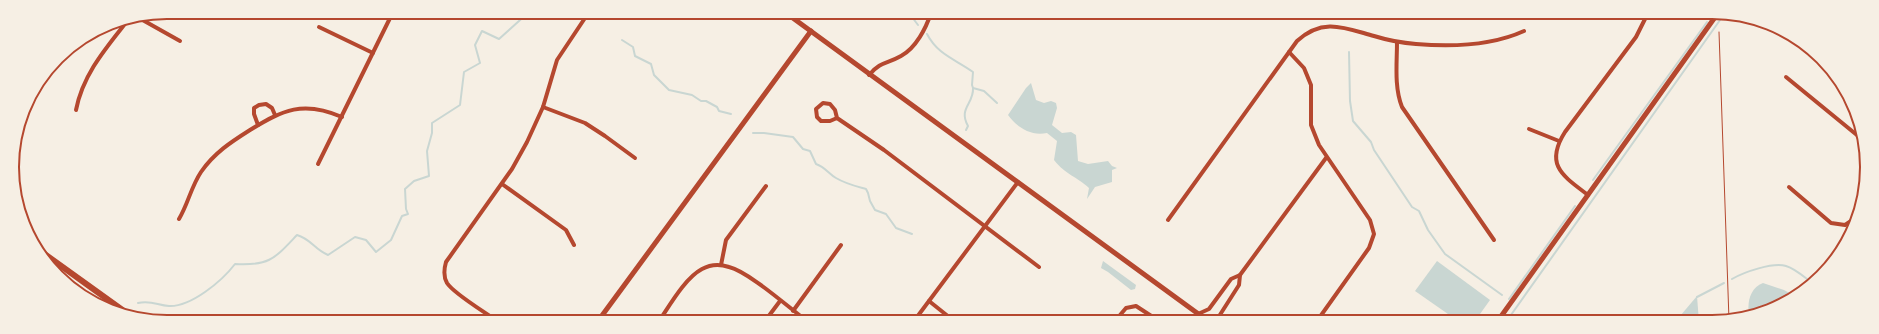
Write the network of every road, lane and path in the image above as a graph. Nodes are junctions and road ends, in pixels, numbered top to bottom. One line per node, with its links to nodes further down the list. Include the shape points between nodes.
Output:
1 (390, 19): 16 (street)
2 (585, 19): 19 (street, via 557,60)
3 (795, 19): 10 (street)
4 (928, 19): 17 (street, via 912,47 899,57 878,65)
5 (1645, 19): 27 (street, via 1636,37)
6 (1714, 19): 35 (street)
7 (144, 21): 13 (street)
8 (124, 26): 20 (street, via 91,69)
9 (319, 27): 16 (street)
10 (811, 31): 17 (street); 54 (street)
11 (1524, 31): 14 (street, via 1506,39 1465,44)
12 (1719, 32): 52 (path)
13 (180, 41)
14 (1397, 42): 15 (street, via 1346,27 1326,26 1303,35); 40 (street, via 1397,80 1402,107)
15 (1289, 52): 29 (street, via 1308,76 1311,90 1311,125); 37 (street)
16 (373, 53): 22 (street)
17 (869, 75): 31 (street)
18 (1786, 78): 26 (street)
19 (543, 107): 28 (street, via 585,123); 32 (street, via 527,142)
20 (76, 110)
21 (276, 115): 22 (street, via 305,108 324,110); 24 (street); 24 (street, via 266,104 259,105 254,108)
22 (342, 117): 30 (street)
23 (837, 117): 23 (street, via 824,122 819,120 816,114 817,106 828,103 833,106); 39 (street)
24 (258, 125): 36 (street, via 226,145 207,164 195,182)
25 (1529, 129): 27 (street)
26 (1856, 135)
27 (1560, 141): 35 (street, via 1555,157 1559,169)
28 (635, 158)
29 (1326, 158): 46 (street); 63 (street, via 1366,214 1374,234 1369,248)
30 (318, 164)
31 (1018, 182): 39 (street); 51 (street)
32 (502, 184): 41 (street, via 566,230); 53 (street, via 444,268 447,282 451,287)
33 (766, 186): 44 (street, via 726,240)
34 (1789, 187): 38 (street, via 1831,223 1845,225)
35 (1588, 195): 64 (street)
36 (179, 219)
37 (1168, 220)
38 (1850, 222)
39 (985, 227): 45 (street); 48 (street)
40 (1494, 240)
41 (574, 245)
42 (841, 245): 50 (street)
43 (51, 259): 49 (main road)
44 (720, 265): 47 (street, via 739,271); 55 (street, via 701,270 689,280)
45 (1039, 266)
46 (1240, 275): 51 (street, via 1231,279 1209,309); 62 (street, via 1239,285)
47 (780, 301): 50 (street); 56 (street)
48 (929, 302): 58 (street); 59 (street)
49 (118, 307)
50 (793, 310): 57 (street)
51 (1198, 314)
52 (1729, 314)
53 (489, 315)
54 (602, 315)
55 (663, 315)
56 (770, 315)
57 (799, 315)
58 (919, 315)
59 (946, 315)
60 (1120, 315): 61 (street, via 1126,308 1136,306)
61 (1150, 315)
62 (1220, 315)
63 (1322, 315)
64 (1502, 315)

